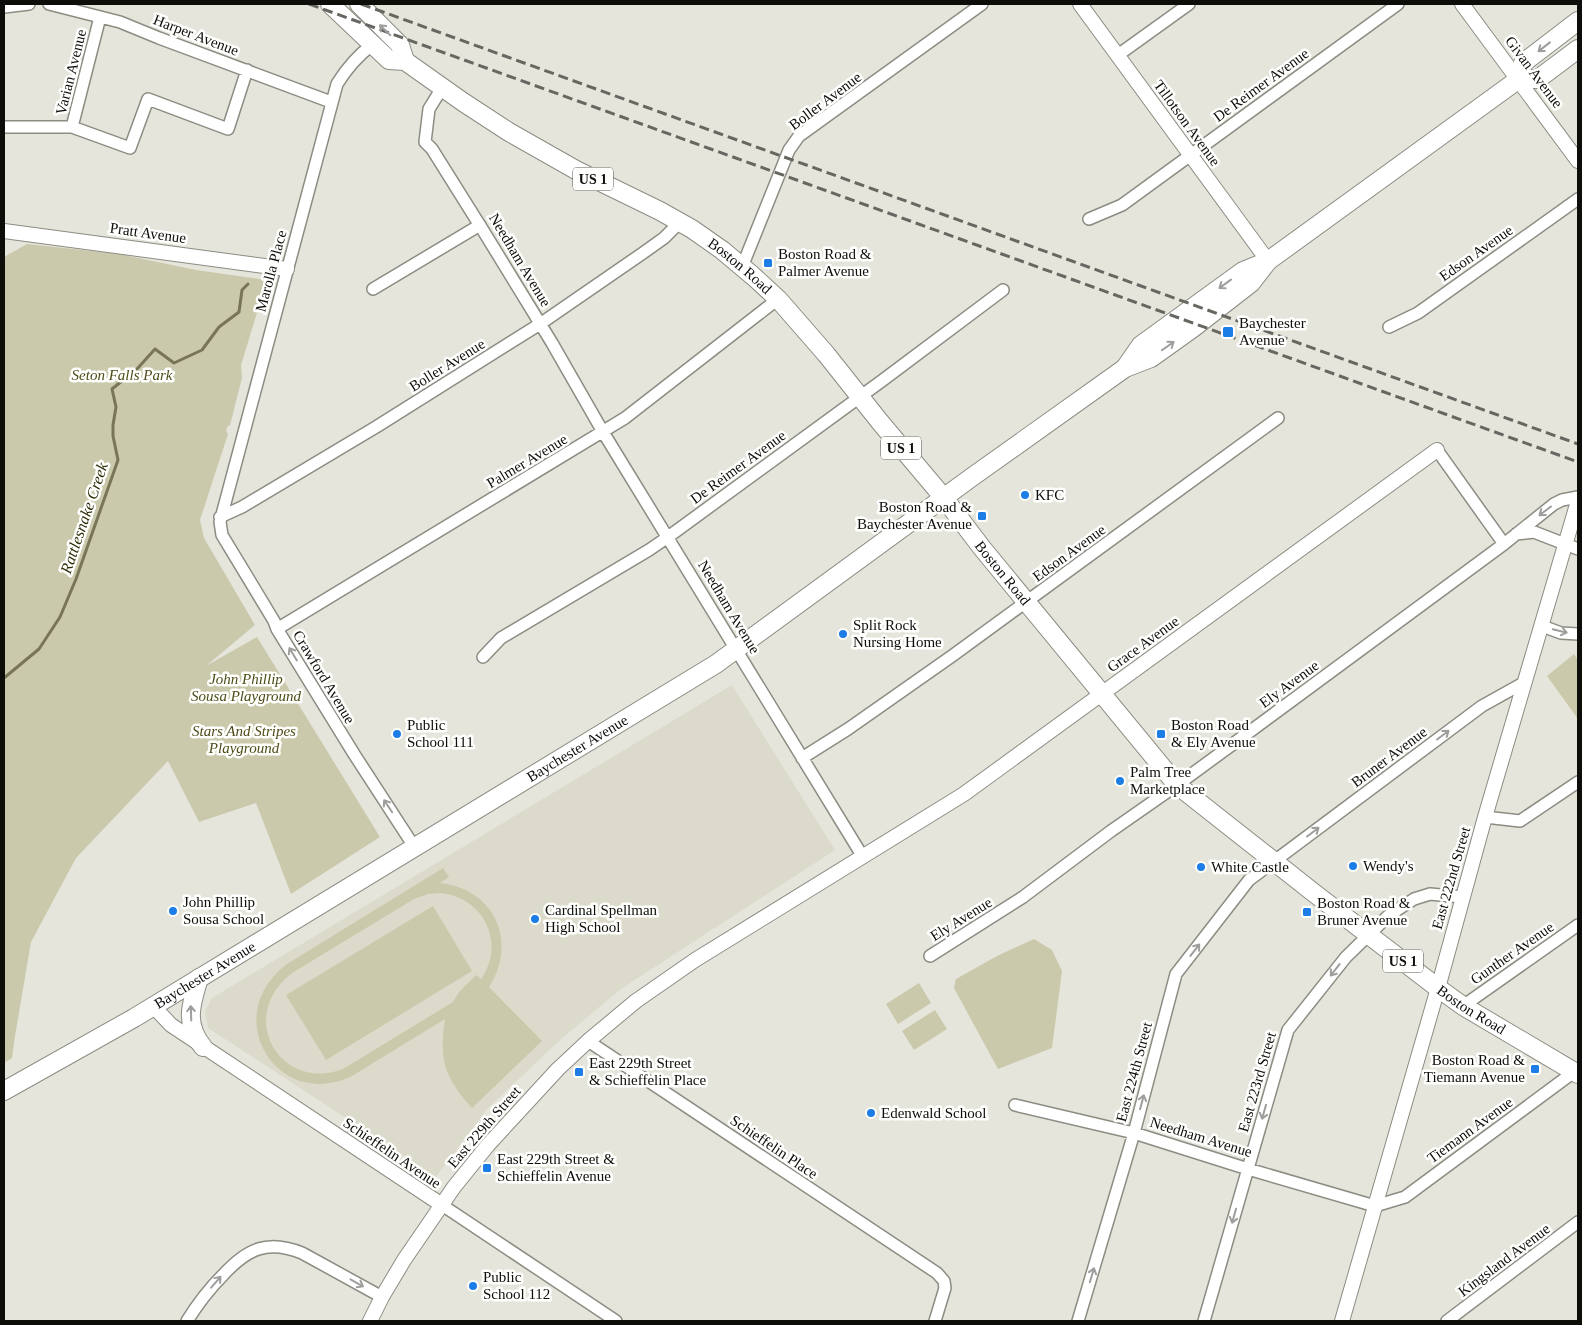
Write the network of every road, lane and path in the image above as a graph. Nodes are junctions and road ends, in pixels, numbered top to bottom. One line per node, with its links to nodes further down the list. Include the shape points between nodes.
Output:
1 (29, 4): 10 (street)
2 (49, 4): 11 (street, Harper Avenue)
3 (330, 4): 13 (main road, Boston Road / US 1)
4 (359, 4): 16 (main road, Boston Road / US 1, one-way to 4, via 400,45)
5 (982, 4): 31 (street, Boller Avenue, via 794,141)
6 (1080, 4): 15 (street, Tillotson Avenue)
7 (1189, 4): 15 (street)
8 (1398, 4): 23 (street, De Reimer Avenue)
9 (1462, 4): 18 (street, Givan Avenue)
10 (4, 8)
11 (100, 17): 17 (street, Harper Avenue); 21 (street, Varian Avenue)
12 (1578, 21): 18 (main road, Baychester Avenue, one-way to 18, via 1523,63)
13 (372, 45): 16 (main road, Boston Road / US 1, via 389,60); 20 (street, Marolla Place, via 346,69 336,84)
14 (1578, 49): 18 (main road, Baychester Avenue, via 1538,79)
15 (1118, 55): 23 (street, Tillotson Avenue)
16 (405, 61): 19 (main road, Boston Road / US 1)
17 (248, 70): 20 (street, Harper Avenue); 21 (street, via 228,129 148,99 130,148)
18 (1519, 79): 24 (street, Givan Avenue); 30 (main road, Baychester Avenue)
19 (442, 88): 27 (main road, Boston Road / US 1, via 526,142); 28 (street, Needham Avenue, via 429,109 425,142)
20 (331, 102): 32 (street, Marolla Place)
21 (72, 127): 22 (street, Varian Avenue)
22 (4, 128)
23 (1190, 155): 26 (street, De Reimer Avenue, via 1122,205); 30 (street, Tillotson Avenue)
24 (1578, 161)
25 (1578, 199): 37 (street, Edson Avenue, via 1418,313)
26 (1089, 219)
27 (680, 222): 31 (main road, Boston Road / US 1); 36 (street, Boller Avenue, via 643,254)
28 (480, 225): 33 (street); 36 (street, Needham Avenue)
29 (4, 231): 32 (street, Pratt Avenue)
30 (1268, 261): 43 (main road, Baychester Avenue, via 1252,283 1193,328 1151,358 1125,368)
31 (742, 266): 35 (main road, Boston Road / US 1)
32 (288, 269): 45 (street, Marolla Place)
33 (373, 288)
34 (1003, 290): 38 (street, De Reimer Avenue)
35 (778, 299): 38 (main road, Boston Road / US 1); 40 (street, Palmer Avenue)
36 (540, 324): 40 (street, Needham Avenue); 45 (street, Boller Avenue, via 376,427)
37 (1389, 327)
38 (859, 397): 43 (main road, Boston Road / US 1); 47 (street, De Reimer Avenue)
39 (1278, 418): 50 (street, Edson Avenue)
40 (603, 432): 47 (street, Needham Avenue); 52 (street, Palmer Avenue)
41 (1437, 450): 48 (street); 57 (street, Grace Avenue)
42 (1578, 497): 46 (street, Ely Avenue, one-way to 46, via 1562,500)
43 (944, 498): 50 (main road, Boston Road / US 1); 54 (main road, Baychester Avenue)
44 (1578, 501): 49 (street, East 222nd Street)
45 (220, 518): 52 (street, Crawford Avenue, via 222,535)
46 (1516, 534): 48 (street, Ely Avenue); 49 (street, via 1534,532)
47 (668, 537): 54 (street, Needham Avenue); 55 (street, De Reimer Avenue, via 501,638)
48 (1504, 544): 60 (street, Ely Avenue)
49 (1574, 545): 51 (street, East 222nd Street)
50 (1028, 602): 57 (main road, Boston Road / US 1); 58 (street, Edson Avenue)
51 (1542, 626): 53 (street, one-way to 53, via 1561,633); 56 (street, East 222nd Street)
52 (278, 629): 62 (street, Crawford Avenue, one-way to 52)
53 (1578, 634)
54 (737, 650): 58 (street, Needham Avenue); 62 (main road, Baychester Avenue)
55 (483, 657)
56 (1525, 682): 61 (street, East 222nd Street); 64 (street, Bruner Avenue, one-way to 56, via 1482,706)
57 (1103, 693): 60 (main road, Boston Road / US 1); 63 (street, Grace Avenue, via 964,794)
58 (802, 758): 63 (street, Needham Avenue)
59 (1578, 782): 61 (street, via 1520,820)
60 (1178, 785): 64 (main road, Boston Road / US 1); 68 (street, Ely Avenue, via 1024,897)
61 (1485, 817): 65 (street, East 222nd Street)
62 (415, 848): 69 (main road, Baychester Avenue)
63 (863, 857): 73 (street, via 678,971)
64 (1274, 862): 67 (main road, Boston Road / US 1); 78 (street, East 224th Street, one-way to 64, via 1176,974 1250,880)
65 (1462, 897): 67 (street, East 223rd Street, via 1430,894 1414,899 1388,916); 70 (street, East 222nd Street)
66 (1578, 926): 72 (street, Gunther Avenue)
67 (1369, 935): 70 (main road, Boston Road / US 1); 79 (street, East 223rd Street, one-way to 79, via 1346,957 1288,1030)
68 (930, 956)
69 (199, 978): 71 (main road, Baychester Avenue); 74 (main road, one-way to 69, via 195,1034 190,1012)
70 (1438, 988): 72 (main road, Boston Road / US 1); 81 (street, East 222nd Street)
71 (154, 1006): 74 (street, Schieffelin Avenue, via 168,1022); 76 (main road, Baychester Avenue)
72 (1463, 1006): 75 (main road, Boston Road / US 1)
73 (588, 1041): 80 (street, East 229th Street, via 494,1137); 87 (street, Schieffelin Place, via 937,1274 944,1284 944,1293)
74 (203, 1046): 80 (street, Schieffelin Avenue)
75 (1577, 1072): 81 (street, Tiemann Avenue, via 1404,1197)
76 (4, 1091)
77 (1015, 1105): 78 (street, Needham Avenue)
78 (1134, 1133): 79 (street, Needham Avenue); 88 (street, East 224th Street, one-way to 78)
79 (1248, 1169): 81 (street, Needham Avenue); 89 (street, East 223rd Street, one-way to 89)
80 (442, 1206): 83 (street, East 229th Street); 86 (street, Schieffelin Avenue)
81 (1375, 1206): 90 (street, East 222nd Street)
82 (1578, 1222): 91 (street, Kingsland Avenue)
83 (382, 1297): 84 (street, one-way to 83, via 214,1283 234,1262 265,1247 278,1246 296,1251); 85 (street, East 229th Street)
84 (187, 1321)
85 (370, 1321)
86 (616, 1321)
87 (936, 1321)
88 (1078, 1321)
89 (1204, 1321)
90 (1342, 1321)
91 (1447, 1321)

